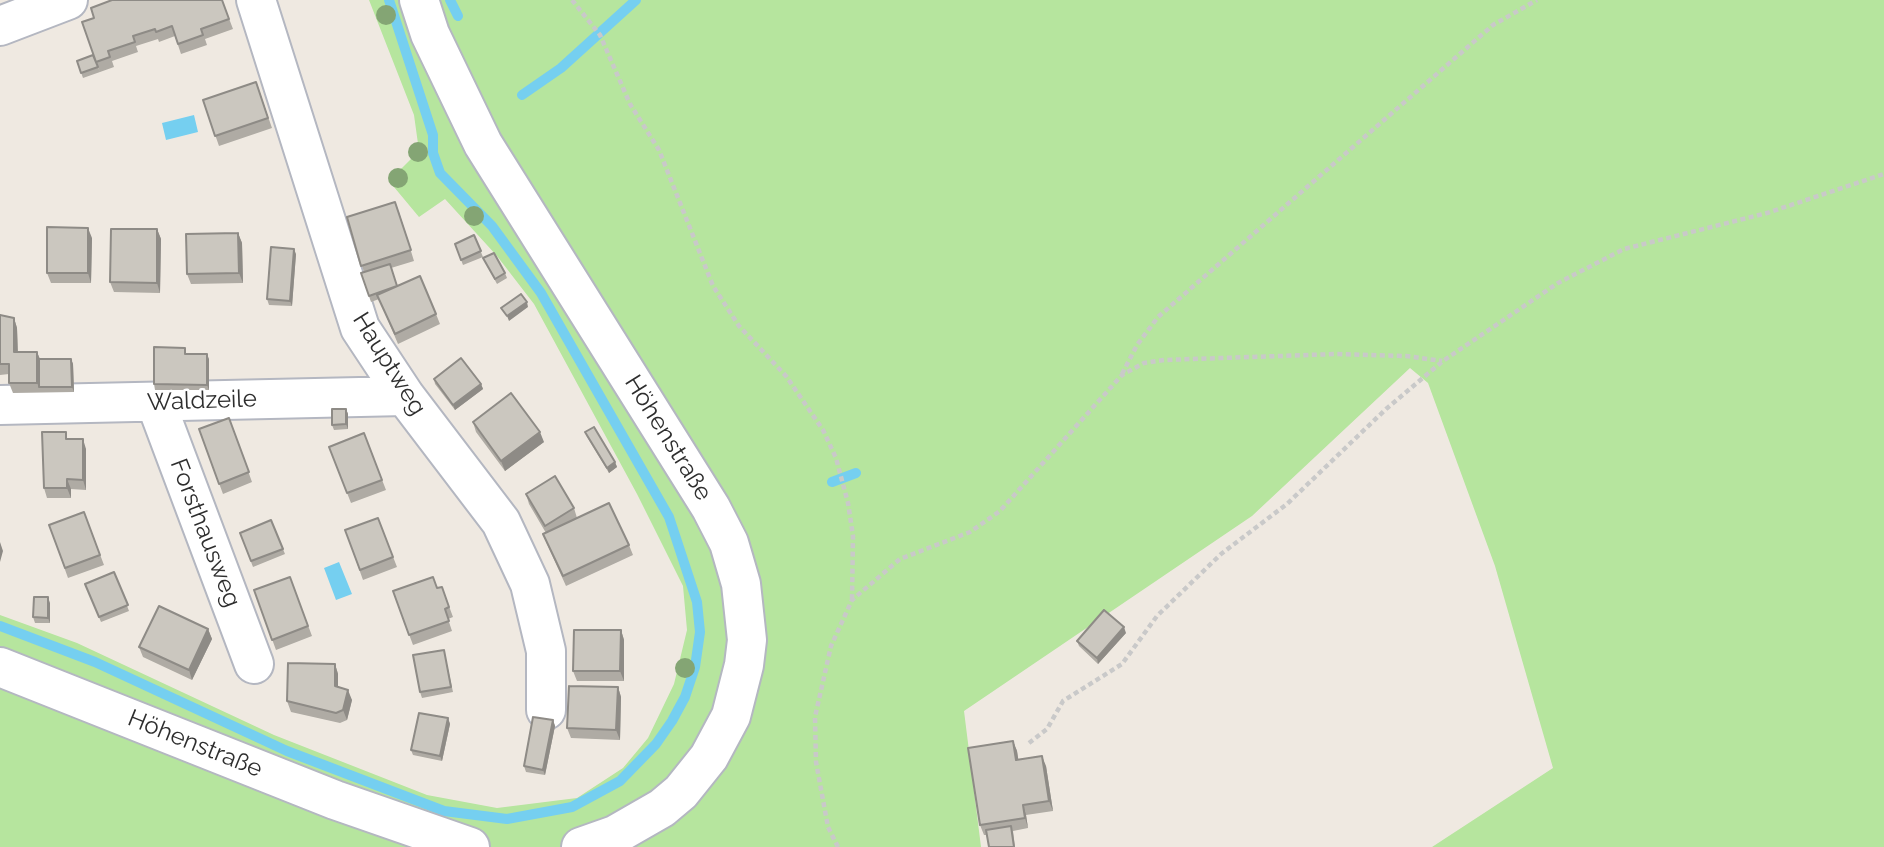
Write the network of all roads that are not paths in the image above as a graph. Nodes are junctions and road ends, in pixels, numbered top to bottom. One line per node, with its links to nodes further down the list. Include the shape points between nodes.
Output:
1 (68, 0): 4 (street)
2 (256, 0): 5 (street, Hauptweg, via 360,328)
3 (419, 0): 12 (street, Höhenstraße, via 430,34 483,144 711,508 729,543 741,584 747,640 744,666 731,716 709,757 662,808 615,835)
4 (0, 26)
5 (405, 396): 6 (street, Waldzeile); 10 (street, Hauptweg, via 501,522 530,584 546,651)
6 (156, 403): 7 (street, Waldzeile); 8 (street, Forsthausweg)
7 (0, 405)
8 (254, 664)
9 (0, 667): 11 (street, Höhenstraße, via 335,800)
10 (546, 710)
11 (470, 847)
12 (581, 847)

